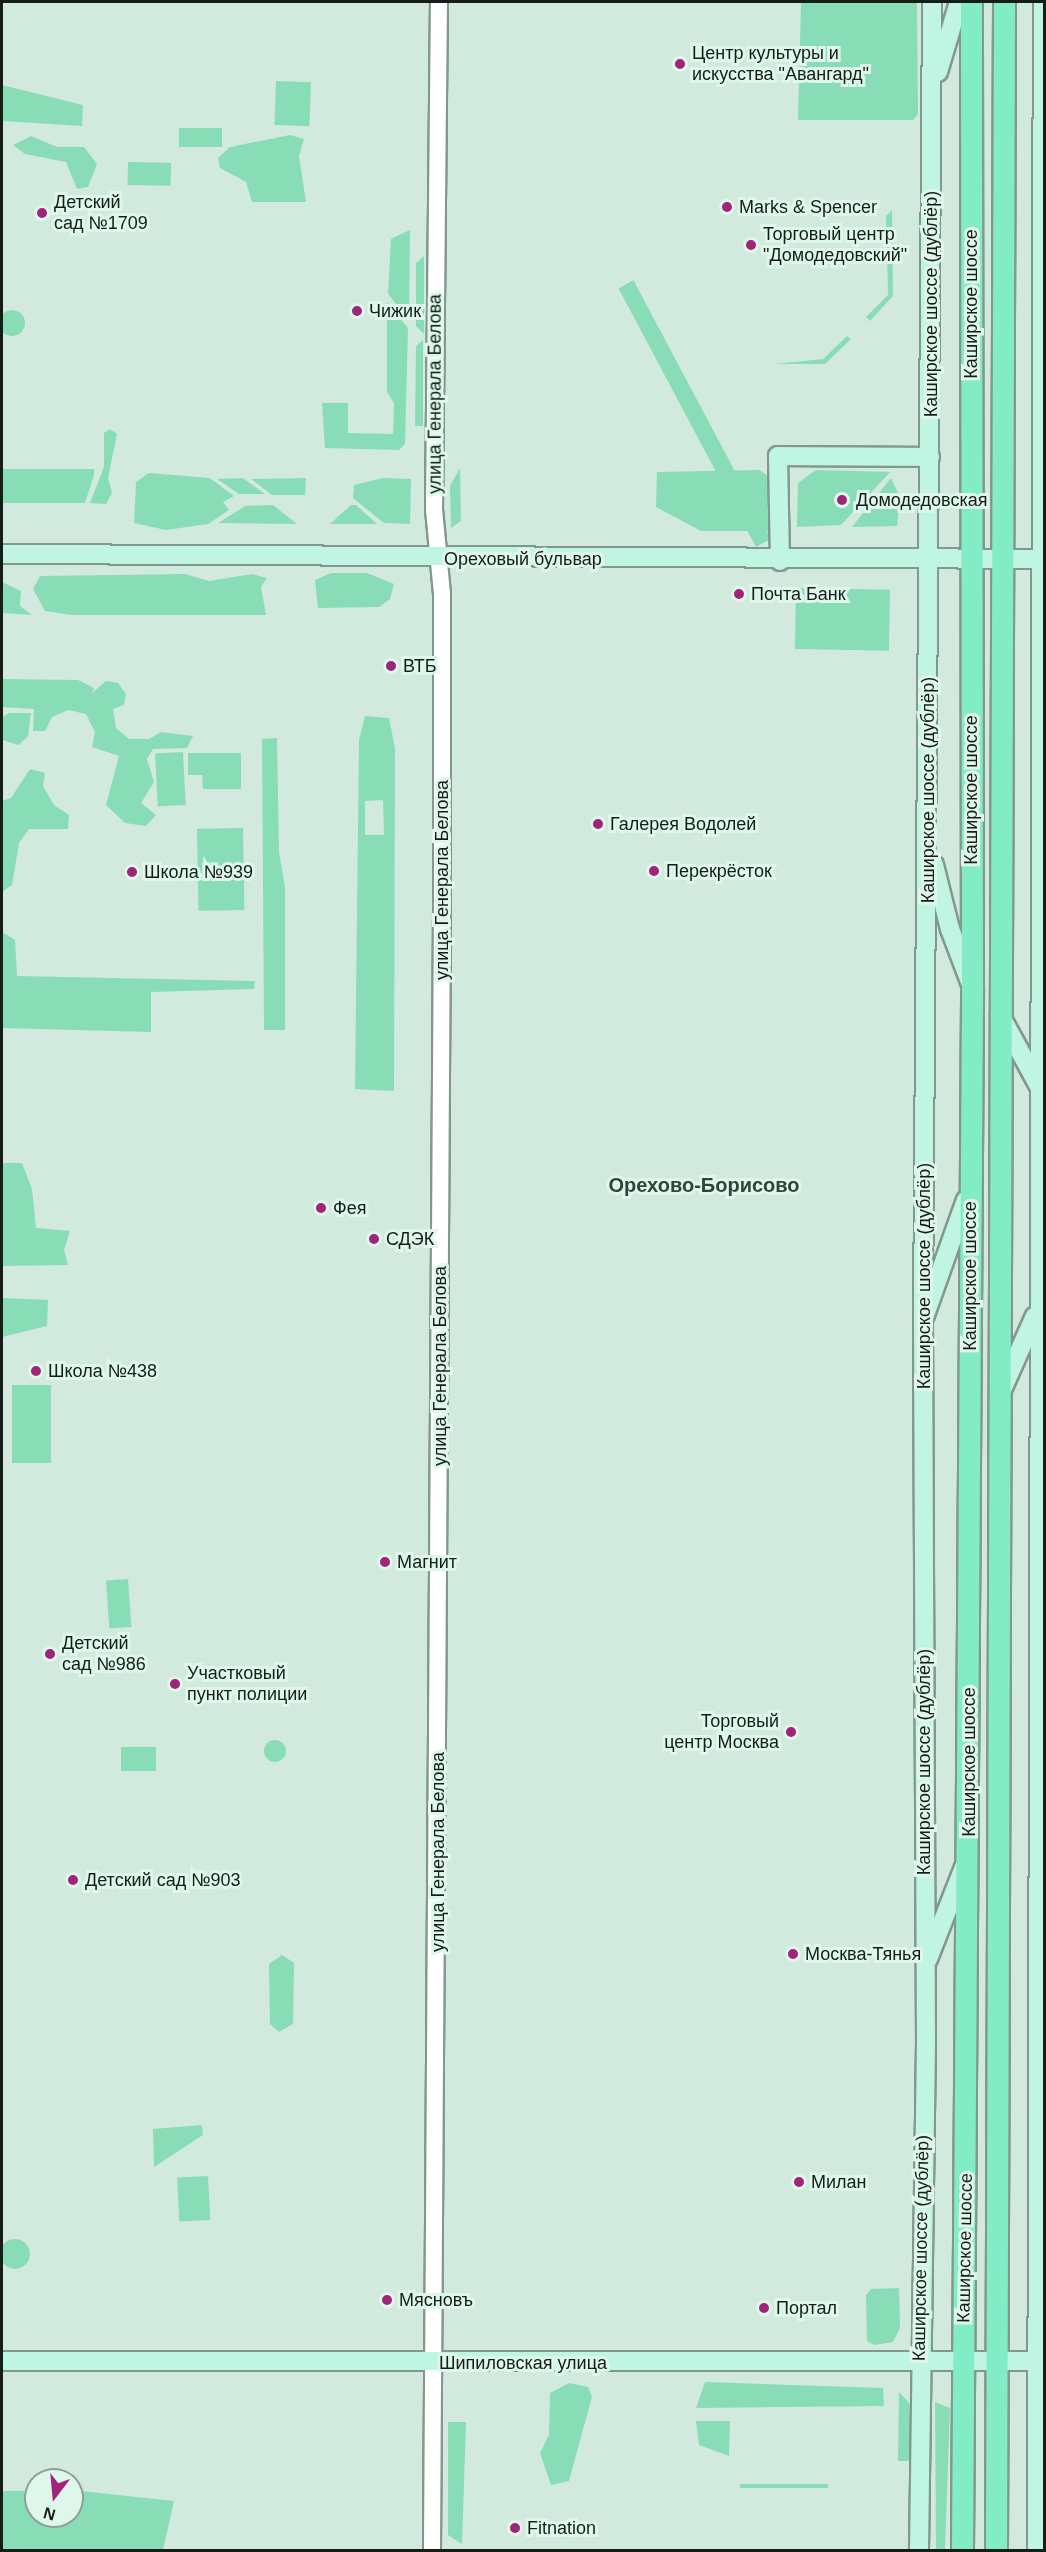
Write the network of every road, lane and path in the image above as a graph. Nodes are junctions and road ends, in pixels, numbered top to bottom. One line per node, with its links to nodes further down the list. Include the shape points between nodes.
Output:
1 (439, 2): 12 (street, улица Генерала Белова, via 434,510)
2 (932, 2): 9 (main road, Каширское шоссе (дублёр))
3 (959, 2): 9 (main road)
4 (971, 2): 16 (main road, Каширское шоссе)
5 (1004, 2): 13 (main road, Каширское шоссе)
6 (1038, 2): 8 (main road)
7 (1042, 2): 8 (main road)
8 (1042, 25): 14 (main road)
9 (932, 89): 10 (main road, Каширское шоссе (дублёр))
10 (930, 457): 15 (main road, Каширское шоссе (дублёр)); 17 (main road, via 778,456)
11 (2, 554): 12 (main road, Ореховый бульвар)
12 (440, 559): 17 (main road, Ореховый бульвар); 33 (street, улица Генерала Белова)
13 (1001, 559): 14 (main road, Ореховый бульвар); 16 (main road, Ореховый бульвар); 20 (main road, Каширское шоссе)
14 (1044, 559): 21 (main road)
15 (930, 560): 16 (main road, Ореховый бульвар); 17 (main road, Ореховый бульвар); 18 (main road, Каширское шоссе (дублёр))
16 (970, 560): 19 (main road, Каширское шоссе)
17 (780, 561)
18 (927, 834): 19 (main road, via 950,929); 24 (main road, Каширское шоссе (дублёр))
19 (972, 987): 22 (main road, Каширское шоссе)
20 (998, 1012): 21 (main road); 25 (main road, Каширское шоссе)
21 (1041, 1090): 23 (main road)
22 (971, 1185): 24 (main road, via 947,1264); 26 (main road, Каширское шоссе)
23 (1040, 1302): 25 (main road); 30 (main road)
24 (923, 1319): 27 (main road, Каширское шоссе (дублёр))
25 (996, 1403): 29 (main road, Каширское шоссе)
26 (969, 1854): 27 (main road); 32 (main road, Каширское шоссе)
27 (924, 1970): 31 (main road, Каширское шоссе (дублёр))
28 (2, 2361): 33 (main road, Шипиловская улица)
29 (997, 2361): 30 (main road, Шипиловская улица); 32 (main road, Шипиловская улица); 38 (main road, Каширское шоссе)
30 (1040, 2361): 34 (main road)
31 (920, 2362): 32 (main road, Шипиловская улица); 33 (main road, Шипиловская улица); 36 (main road, Каширское шоссе (дублёр))
32 (963, 2362): 37 (main road, Каширское шоссе)
33 (436, 2363): 35 (street, улица Генерала Белова)
34 (1037, 2526): 39 (main road); 40 (main road)
35 (432, 2550)
36 (919, 2550)
37 (962, 2550)
38 (996, 2550)
39 (1026, 2550)
40 (1037, 2550)

